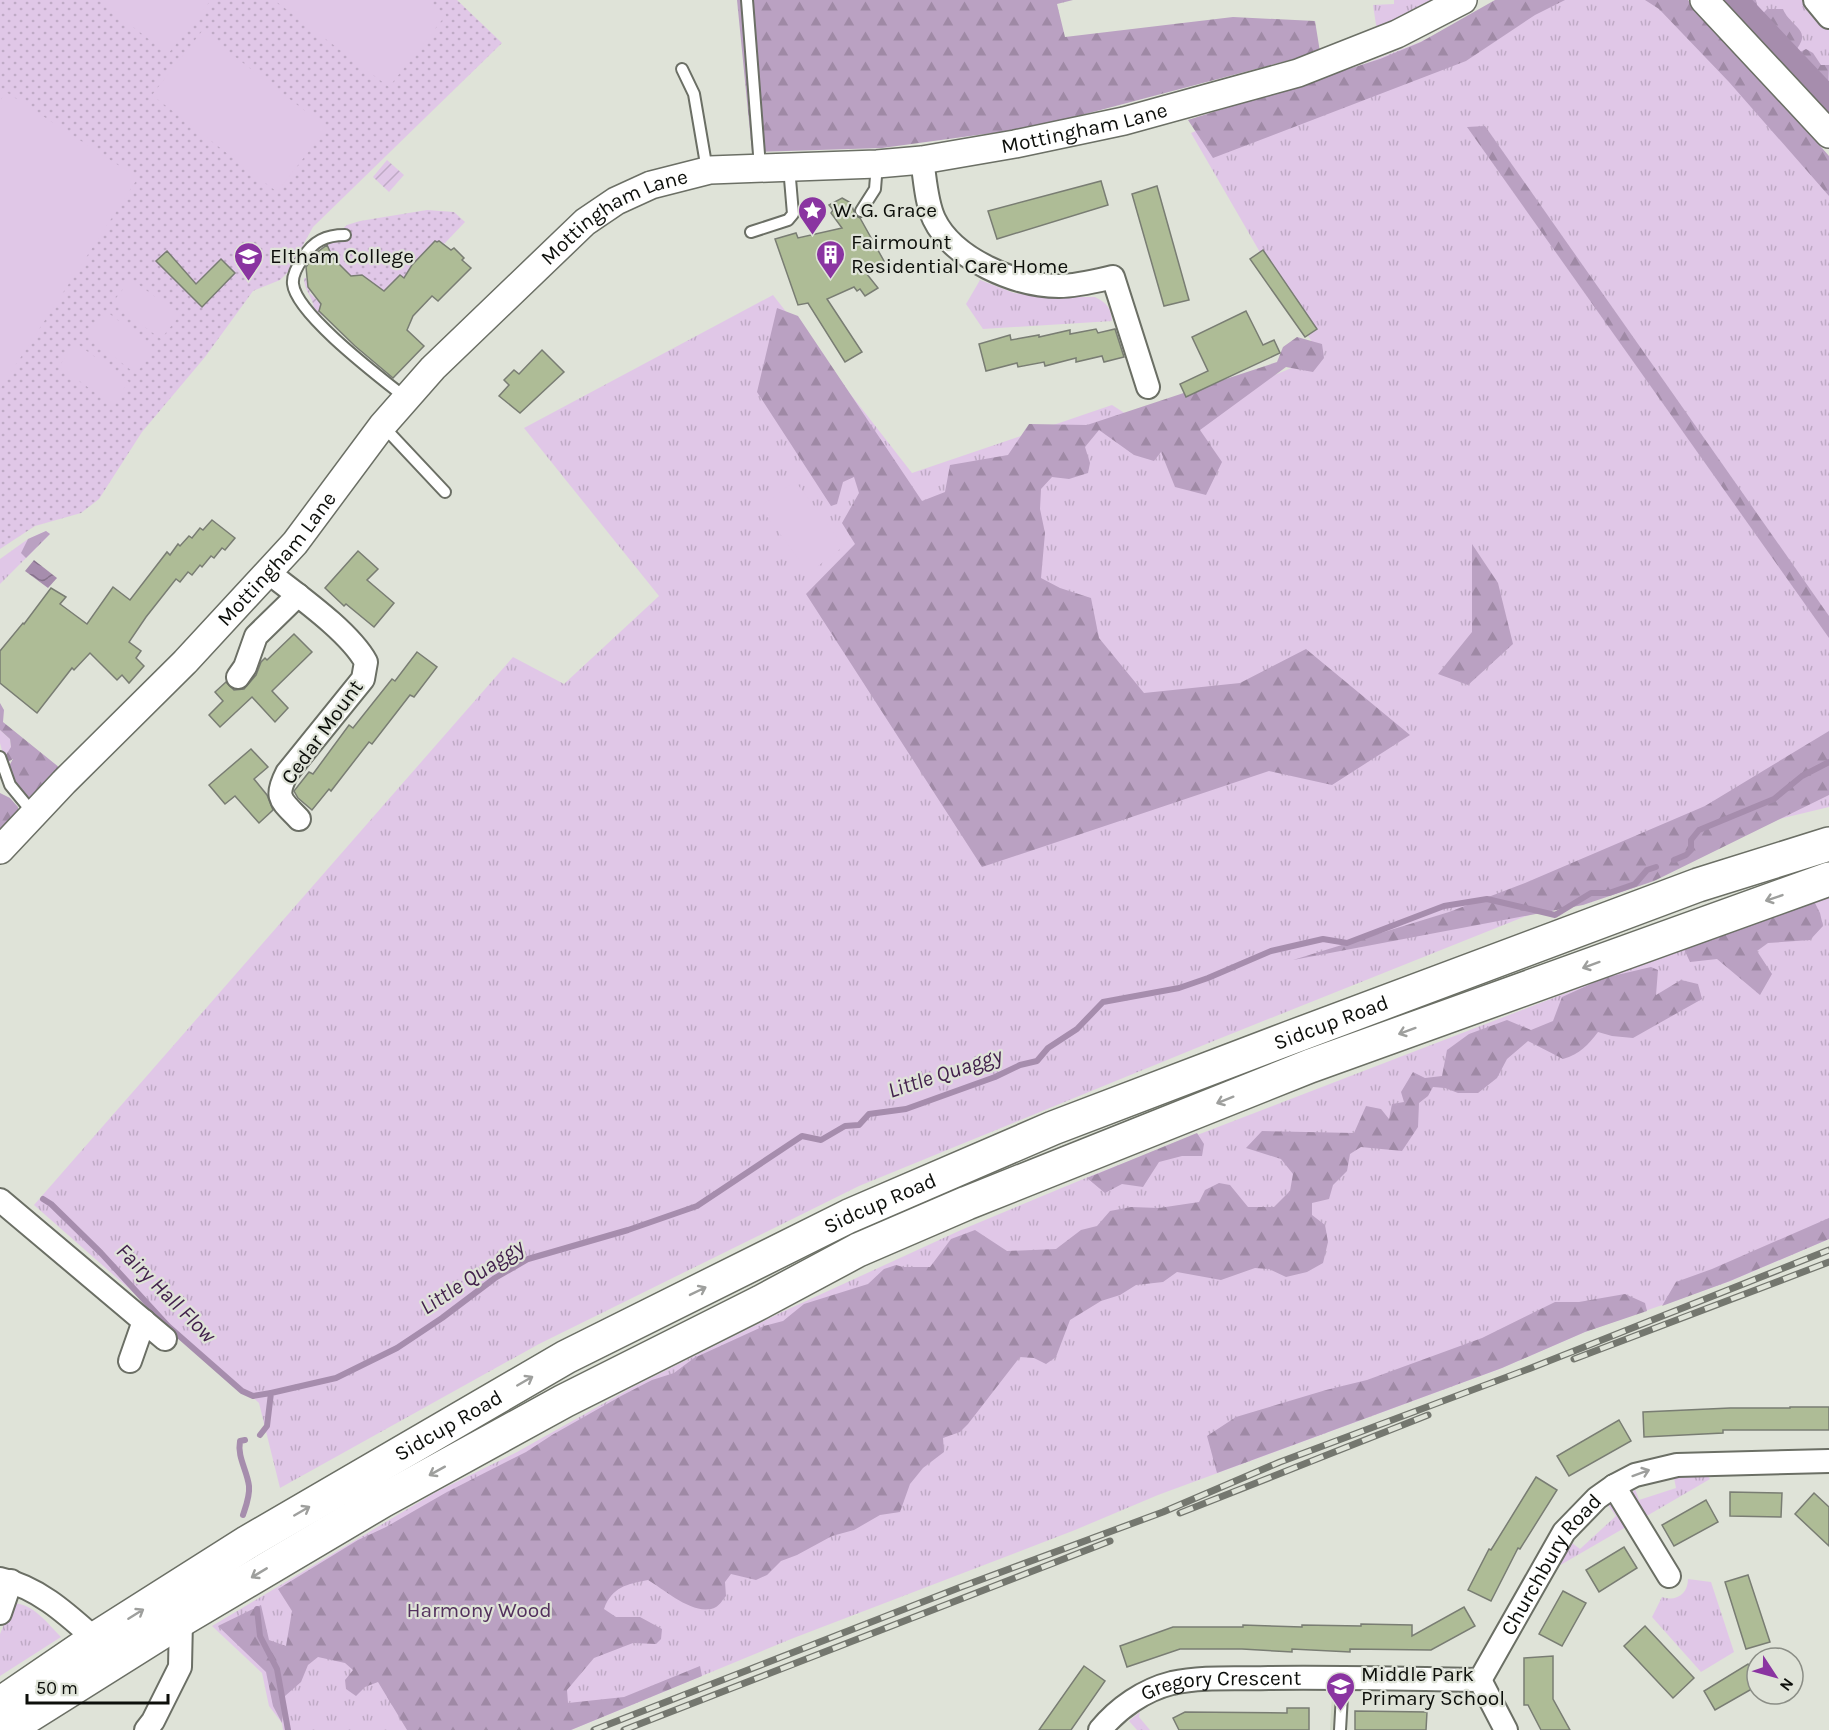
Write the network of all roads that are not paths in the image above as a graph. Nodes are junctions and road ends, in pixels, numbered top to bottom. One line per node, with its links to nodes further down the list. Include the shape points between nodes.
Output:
1 (747, 0): 11 (lane)
2 (1463, 0): 8 (street, Mottingham Lane, via 1397,34 1298,73 1124,121)
3 (1704, 0): 7 (street)
4 (1815, 0): 5 (street)
5 (1829, 16)
6 (682, 69): 12 (lane, via 694,94)
7 (1829, 134)
8 (922, 160): 9 (street, Mottingham Lane); 16 (street, via 934,218 945,235 972,260 1003,275 1058,286 1113,277)
9 (877, 164): 10 (street, Mottingham Lane); 13 (lane, via 875,189)
10 (789, 167): 11 (street, Mottingham Lane); 14 (lane, via 794,214 788,220)
11 (760, 168): 12 (street, Mottingham Lane)
12 (707, 170): 17 (street, Mottingham Lane, via 651,185 616,201 585,222 433,368)
13 (861, 211)
14 (751, 232)
15 (345, 235): 17 (lane, via 323,238 312,245 299,263 294,288 306,309)
16 (1148, 387)
17 (406, 399): 18 (street, Mottingham Lane)
18 (382, 426): 19 (lane); 20 (street, Mottingham Lane, via 295,543)
19 (445, 492)
20 (268, 572): 21 (street, Cedar Mount); 24 (street, Mottingham Lane, via 185,662)
21 (298, 595): 22 (street, via 256,636); 25 (street, Cedar Mount, via 358,648 366,662 363,679 286,773 279,787 281,800)
22 (237, 677)
23 (0, 757): 24 (lane, via 10,785)
24 (33, 814): 27 (street, Mottingham Lane)
25 (299, 819)
26 (1829, 843): 39 (highway, Sidcup Road, one-way to 26, via 248,1542 566,1357 849,1216 1053,1128 1281,1041 1698,885)
27 (0, 850)
28 (1829, 879): 38 (highway, Sidcup Road, one-way to 38, via 1310,1066 858,1250 564,1401 382,1501)
29 (0, 1200): 30 (street)
30 (144, 1321): 31 (street); 32 (street)
31 (165, 1339)
32 (130, 1361)
33 (1829, 1461): 34 (street, Churchbury Road, one-way to 33, via 1635,1475 1677,1465)
34 (1614, 1486): 35 (street, Churchbury Road); 41 (street, Churchbury Road, via 1564,1532)
35 (1669, 1576)
36 (5, 1580): 37 (street); 39 (street, via 55,1604)
37 (0, 1613)
38 (181, 1620): 43 (highway, Sidcup Road); 44 (street, via 180,1667)
39 (95, 1639): 42 (highway, Sidcup Road)
40 (1343, 1677): 41 (street, Gregory Crescent); 45 (street, Gregory Crescent, via 1174,1683 1125,1705); 46 (lane)
41 (1480, 1680): 47 (street)
42 (0, 1704)
43 (6, 1730)
44 (146, 1730)
45 (1100, 1730)
46 (1340, 1730)
47 (1506, 1730)

